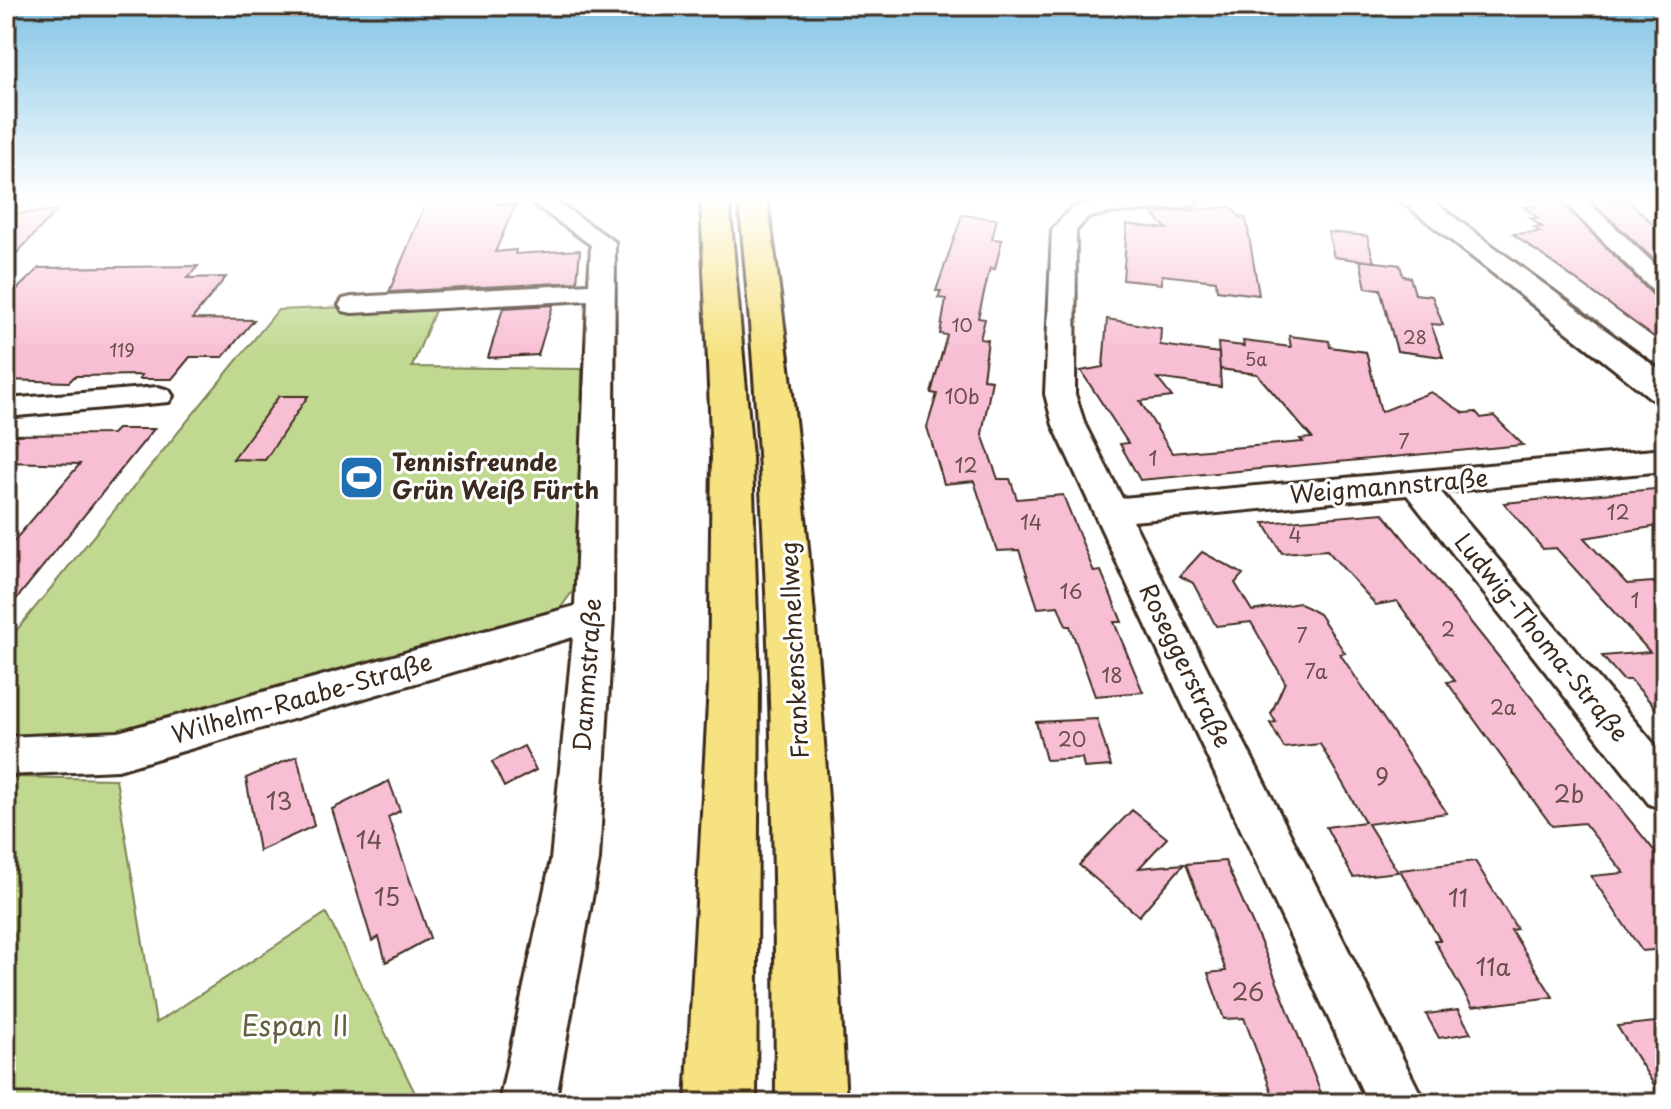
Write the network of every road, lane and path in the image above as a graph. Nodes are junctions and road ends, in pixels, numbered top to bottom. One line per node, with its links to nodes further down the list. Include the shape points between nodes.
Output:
1 (603, 252): 8 (street, Dammstraße)
2 (718, 252): 20 (highway, via 732,457 734,685)
3 (759, 252): 21 (highway, Frankenschnellweg, via 783,455 798,681)
4 (1063, 252): 15 (street, Roseggerstraße, via 1060,394 1069,425)
5 (1482, 252): 10 (main road)
6 (1627, 252): 7 (street)
7 (1665, 288)
8 (602, 291): 9 (street); 16 (street, Dammstraße)
9 (352, 305)
10 (1665, 391)
11 (158, 396): 12 (street)
12 (6, 408)
13 (1665, 460): 14 (street, Weigmannstraße)
14 (1417, 485): 15 (street, Weigmannstraße); 18 (street, Ludwig-Thoma-Straße)
15 (1112, 511): 22 (street, Roseggerstraße)
16 (594, 616): 17 (street, Wilhelm-Raabe-Straße, via 118,751); 19 (street, Dammstraße, via 575,860)
17 (6, 756)
18 (1665, 790)
19 (527, 1103)
20 (721, 1103)
21 (811, 1103)
22 (1397, 1103)

